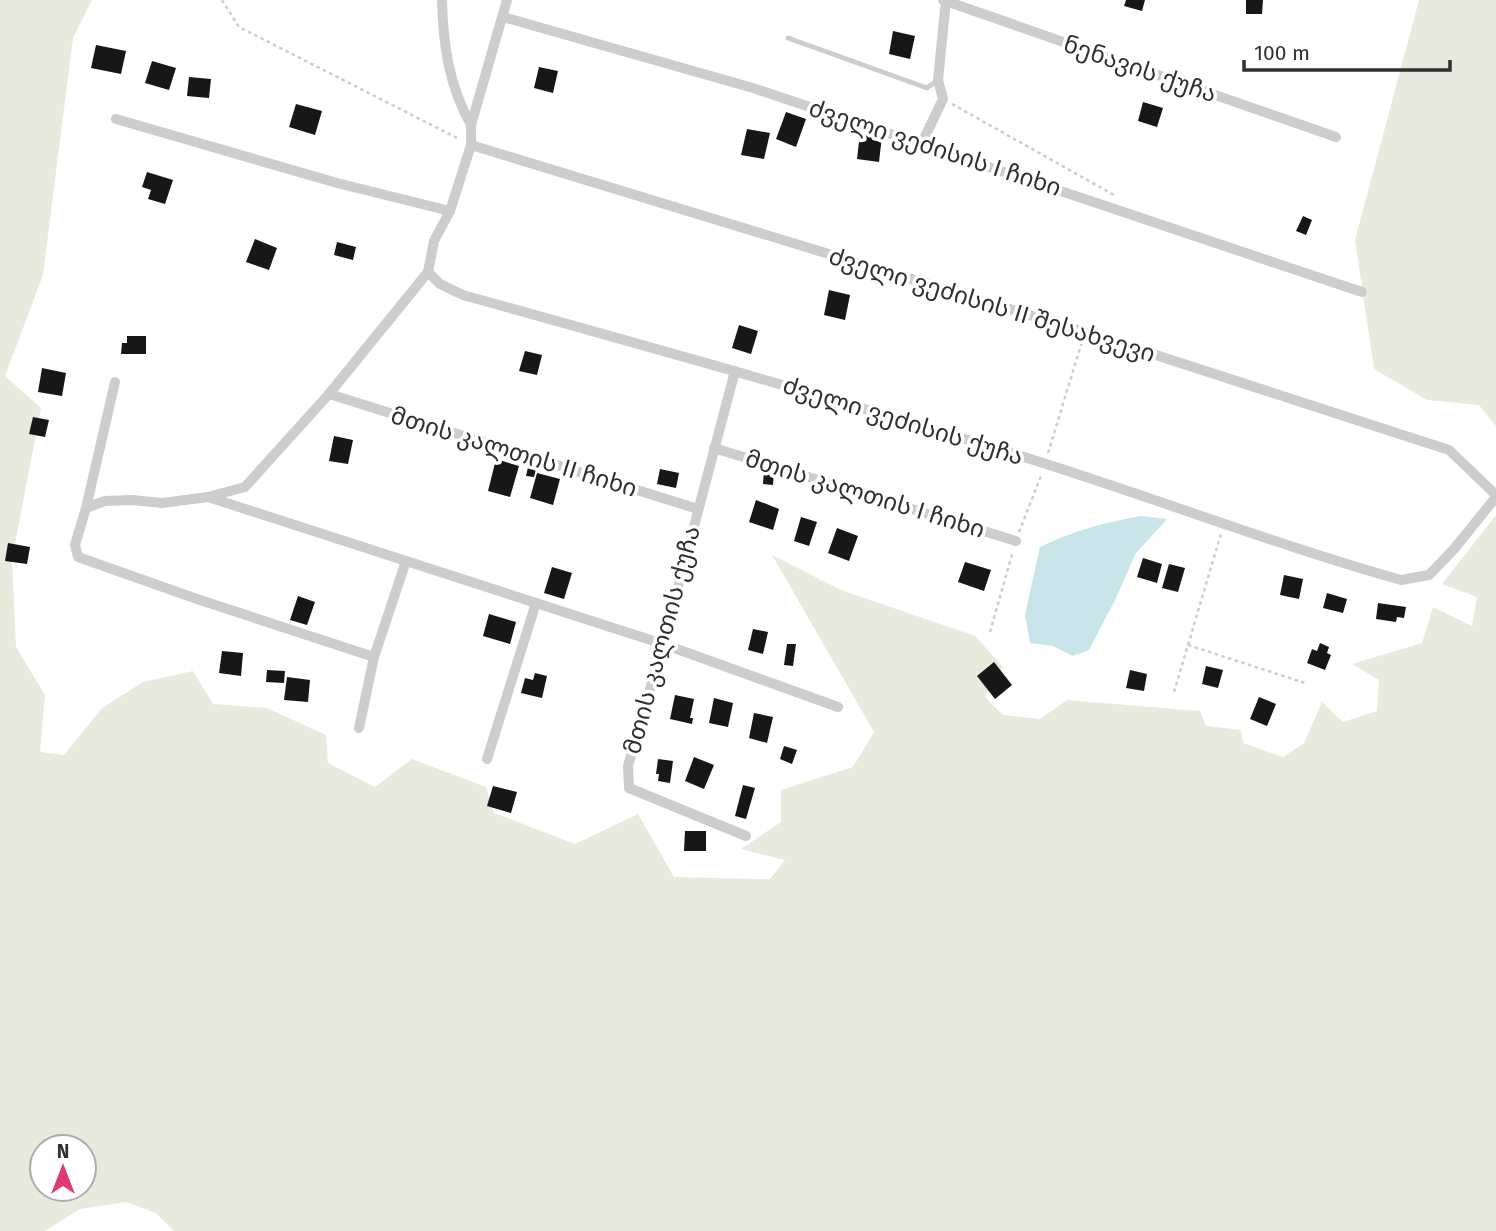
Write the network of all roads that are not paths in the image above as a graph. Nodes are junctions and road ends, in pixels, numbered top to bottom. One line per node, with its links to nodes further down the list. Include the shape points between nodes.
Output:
1 (442, 0): 8 (street, via 446,62 458,102)
2 (507, 0): 4 (street)
3 (945, 0): 6 (street); 9 (street, ნენავის ქუჩა)
4 (503, 17): 8 (street); 11 (street, ძველი ვეძისის I ჩიხი, via 753,88)
5 (788, 38): 6 (lane, via 927,88)
6 (938, 80): 11 (street, via 943,99)
7 (116, 119): 12 (street)
8 (471, 125): 10 (street)
9 (1336, 137)
10 (471, 145): 12 (street); 19 (street, ძველი ვეძისის II შესახვევი, via 1085,332 1449,450)
11 (921, 145): 14 (street, ძველი ვეძისის I ჩიხი)
12 (450, 211): 13 (street, via 434,242)
13 (428, 272): 15 (street, ძველი ვეძისის ქუჩა, via 463,295); 17 (street)
14 (1362, 292)
15 (735, 371): 18 (street, მთის კალთის ქუჩა); 19 (street, ძველი ვეძისის ქუჩა, via 1045,464 1401,580 1429,575)
16 (115, 382): 21 (street)
17 (329, 394): 20 (street, via 245,487); 22 (street, მთის კალთის II ჩიხი)
18 (714, 448): 22 (street, მთის კალთის ქუჩა); 23 (street, მთის კალთის I ჩიხი)
19 (1496, 496)
20 (208, 497): 21 (street, via 162,503 105,501); 24 (street)
21 (86, 508): 27 (street, via 75,545 78,557)
22 (698, 509): 26 (street, მთის კალთის ქუჩა)
23 (1016, 541)
24 (405, 561): 25 (street); 27 (street)
25 (536, 603): 26 (street); 30 (street)
26 (663, 644): 28 (street); 31 (street, მთის კალთის ქუჩა, via 628,766 629,788)
27 (374, 657): 29 (street)
28 (838, 706)
29 (359, 728)
30 (487, 759)
31 (746, 836)

